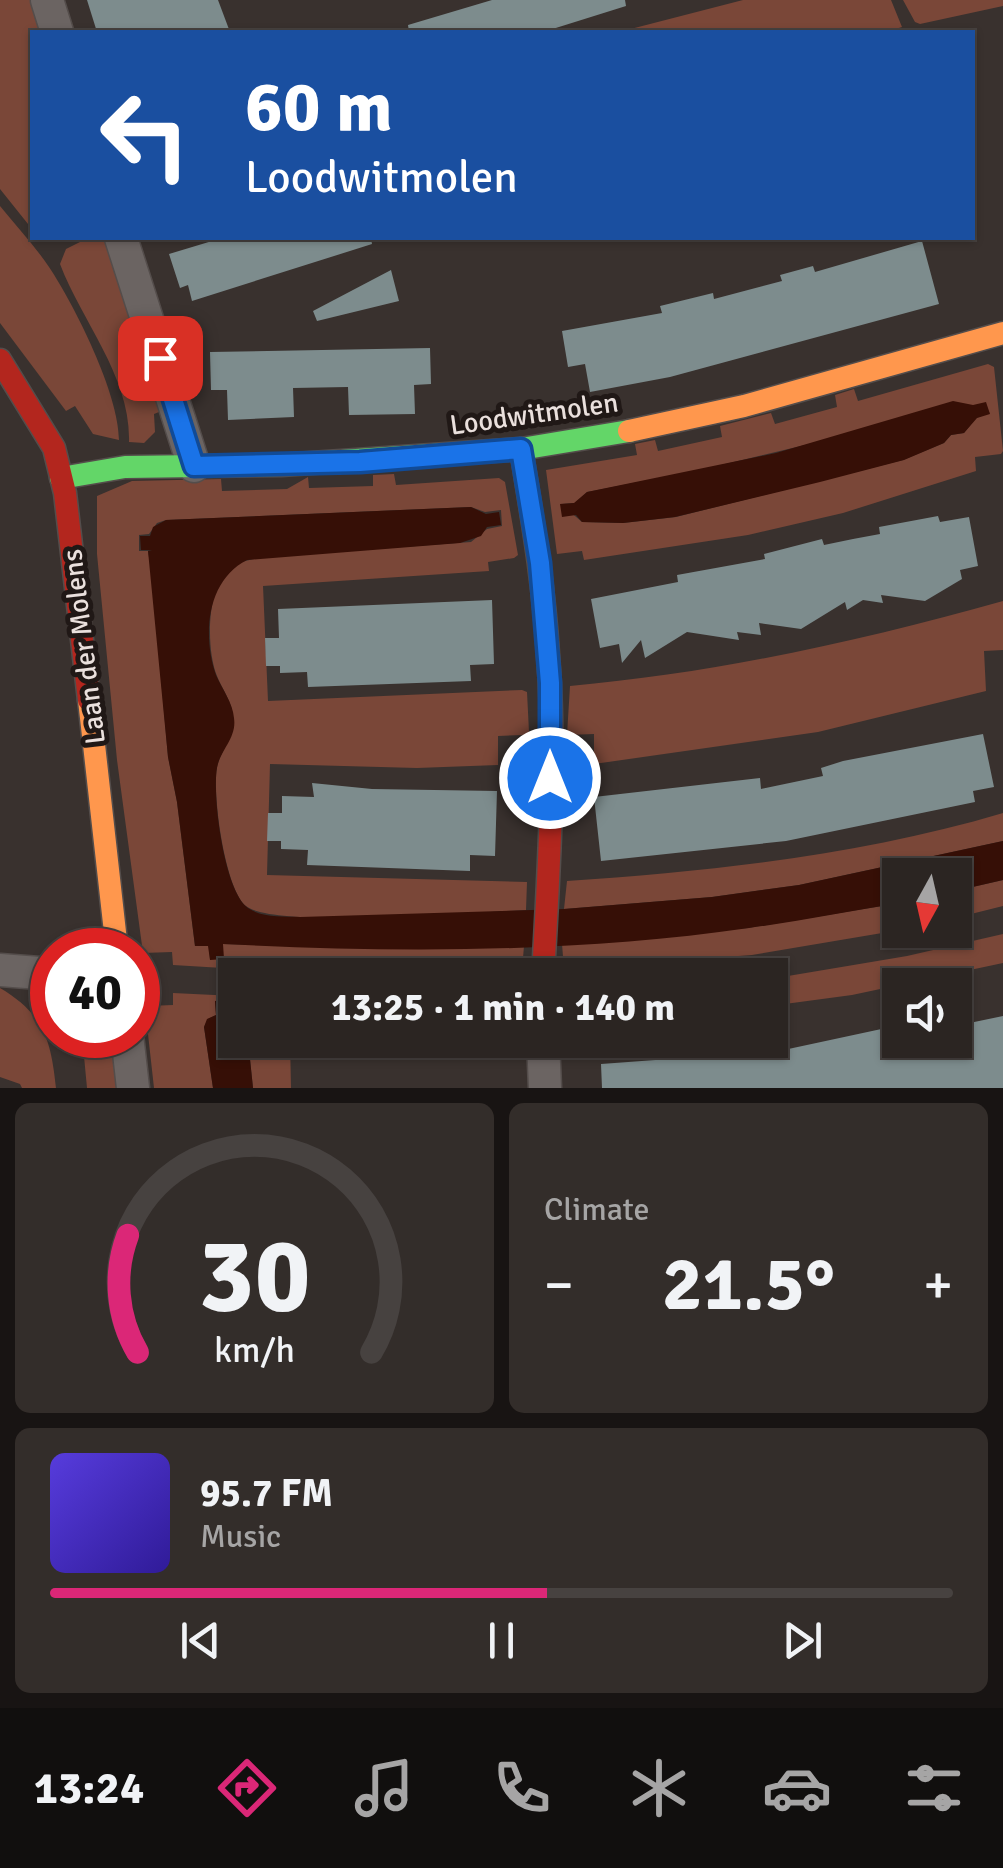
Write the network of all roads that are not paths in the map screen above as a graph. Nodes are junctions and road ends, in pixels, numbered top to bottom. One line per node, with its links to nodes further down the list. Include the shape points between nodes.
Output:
1 (46, 0): 2 (street)
2 (56, 30)
3 (122, 240): 7 (street)
4 (1003, 333): 6 (street, Loodwitmolen, via 744,406)
5 (0, 360): 8 (street, Laan der Molens, via 54,448)
6 (521, 449): 7 (street, Loodwitmolen); 10 (street, via 550,683)
7 (194, 466): 8 (street, Loodwitmolen, via 125,467)
8 (62, 478): 9 (street, Laan der Molens)
9 (114, 928)
10 (544, 958)
11 (0, 970): 12 (street)
12 (30, 972)
13 (130, 1058): 15 (street)
14 (544, 1058): 16 (street)
15 (133, 1088)
16 (544, 1088)

